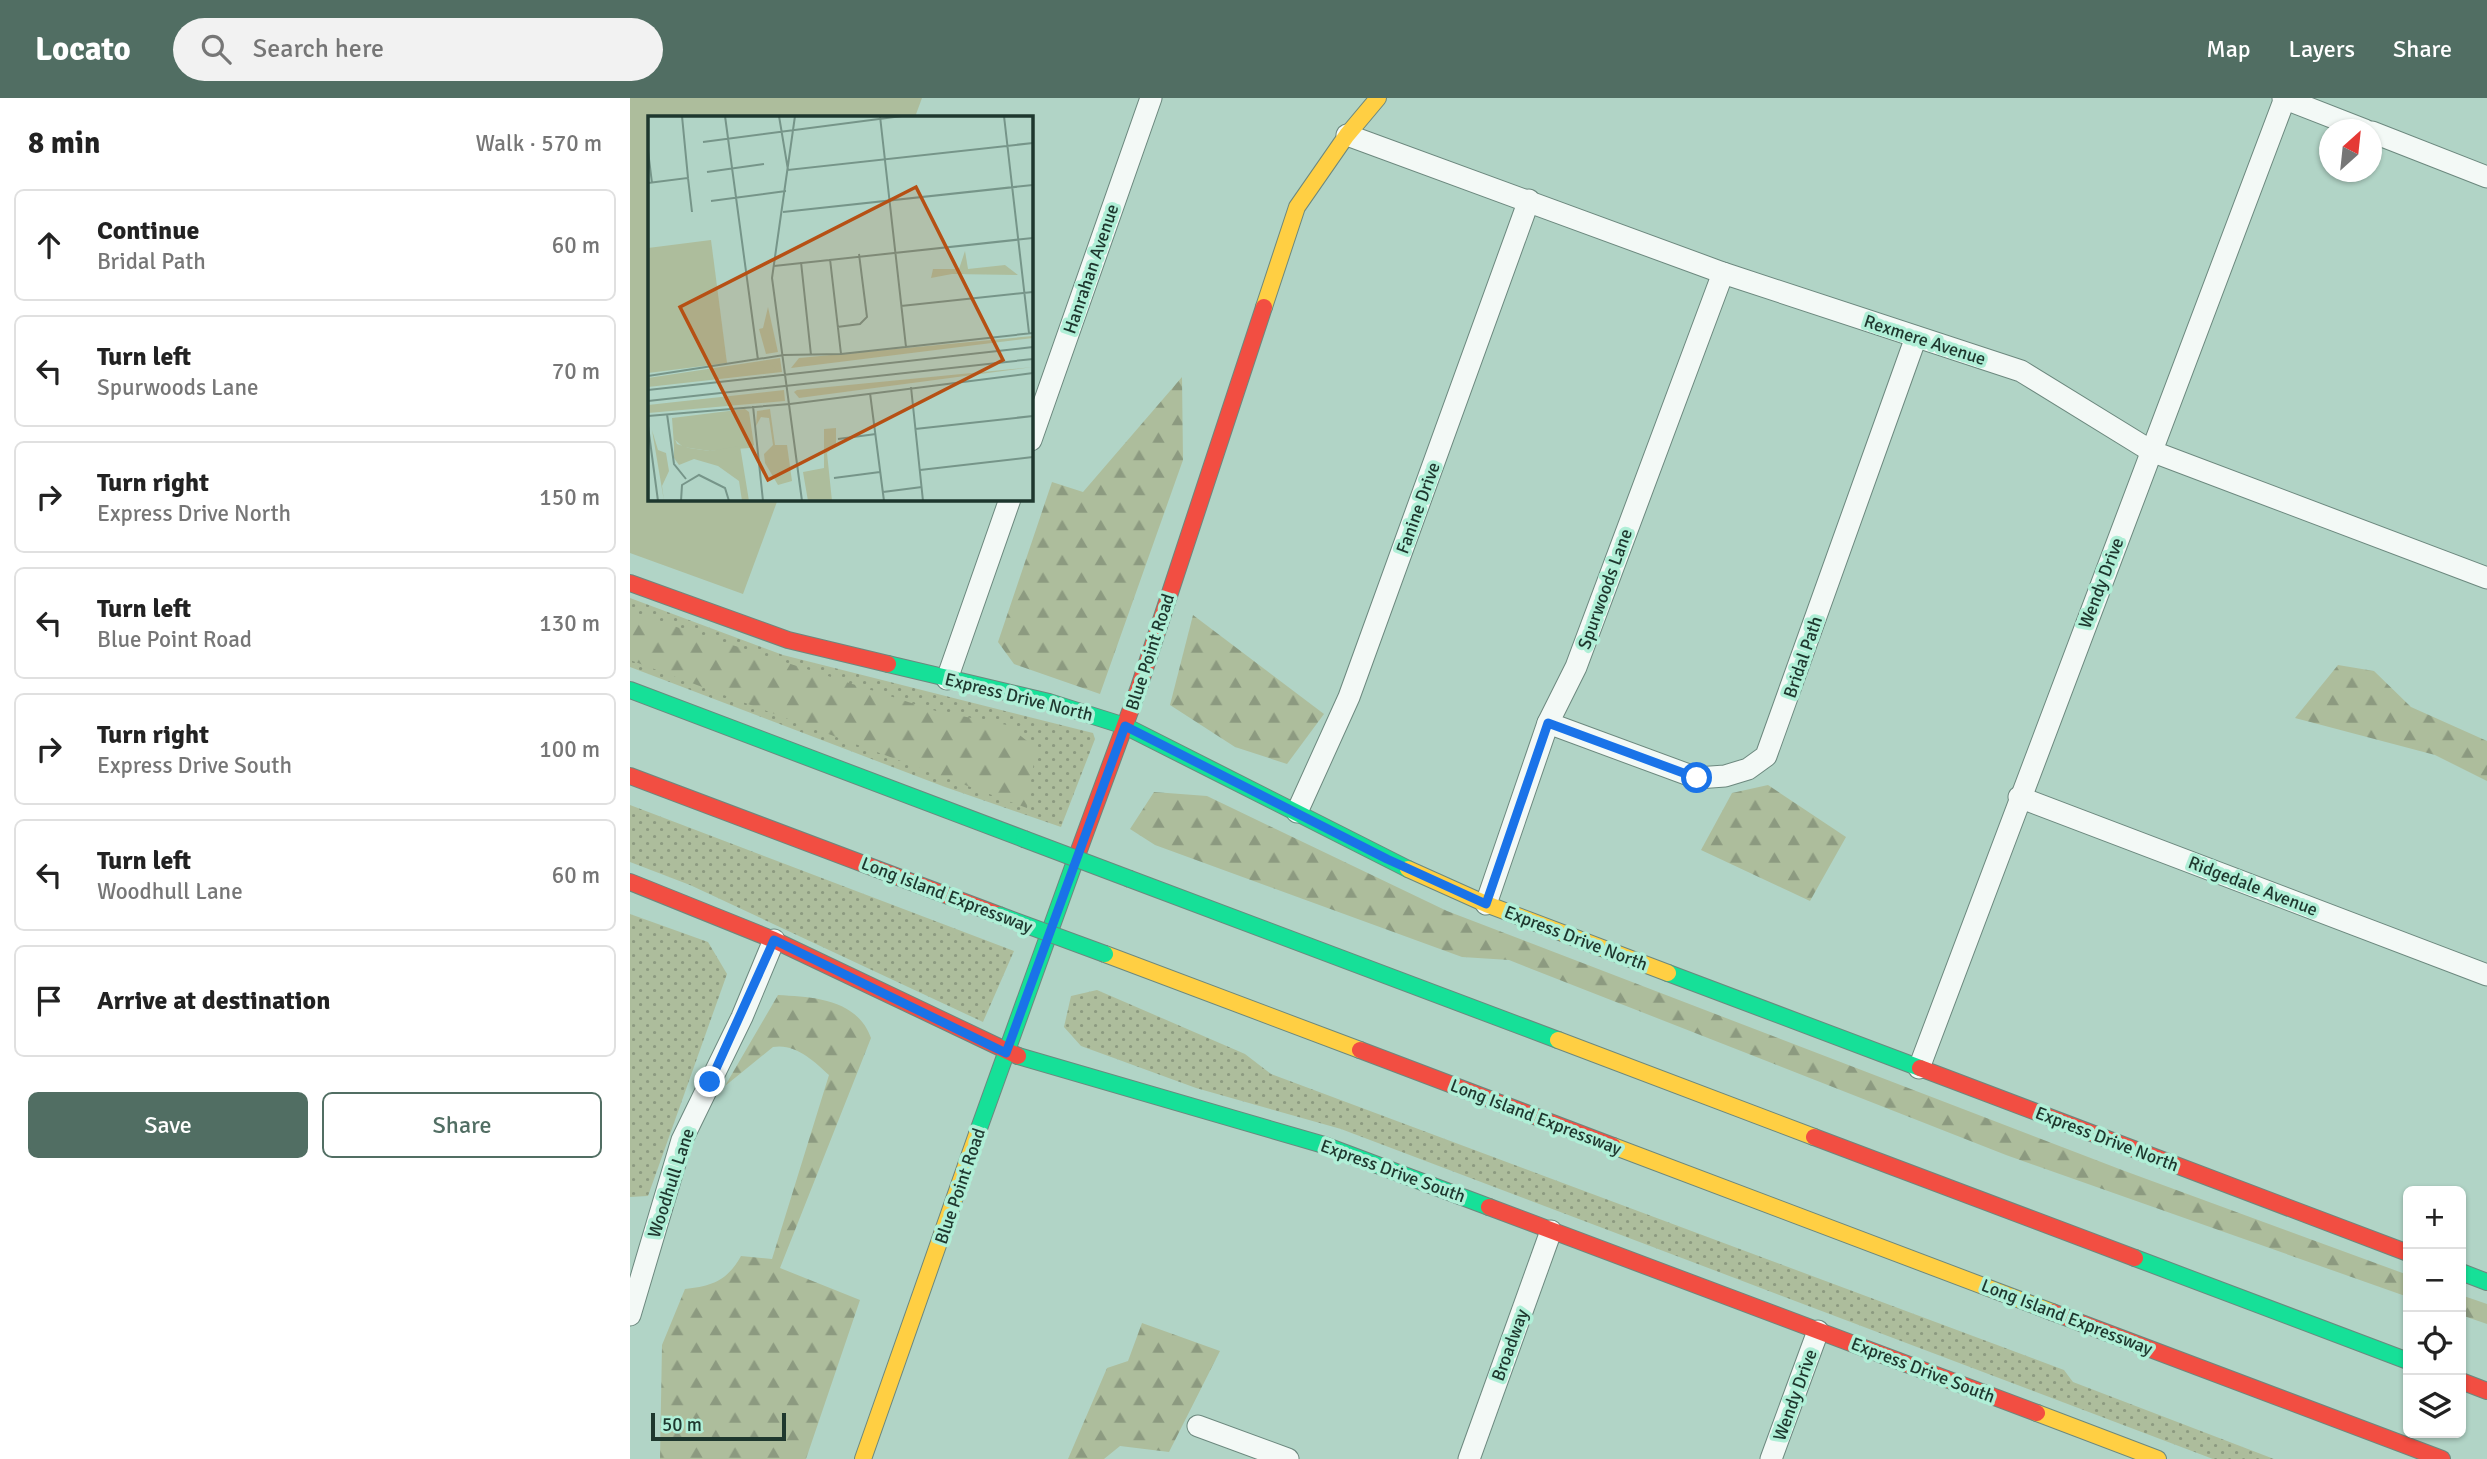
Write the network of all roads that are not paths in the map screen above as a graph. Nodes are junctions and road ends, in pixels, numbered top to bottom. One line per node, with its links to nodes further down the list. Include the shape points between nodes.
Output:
1 (1151, 98): 11 (street, Hanrahan Avenue)
2 (1378, 98): 5 (main road, Blue Point Road)
3 (2284, 98): 4 (street); 12 (street, Wendy Drive)
4 (2337, 119)
5 (1347, 135): 8 (street, Rexmere Avenue); 19 (main road, Blue Point Road, via 1297,207)
6 (2382, 136): 7 (street)
7 (2487, 177)
8 (1529, 200): 9 (street, Rexmere Avenue); 22 (street, Fanine Drive, via 1349,697)
9 (1723, 273): 10 (street, Rexmere Avenue); 18 (street, Spurwoods Lane, via 1576,667)
10 (1916, 337): 12 (street, Rexmere Avenue, via 2021,371); 18 (street, Bridal Path, via 1766,756 1748,769 1697,778)
11 (1032, 437)
12 (2151, 452): 14 (street, Rexmere Avenue); 21 (street, Wendy Drive)
13 (1010, 500): 16 (street)
14 (2487, 578)
15 (630, 583): 16 (main road, Express Drive North, via 788,640)
16 (947, 678): 19 (main road, Express Drive North)
17 (630, 690): 35 (main road, bridge)
18 (1548, 723): 24 (street, Spurwoods Lane)
19 (1125, 726): 22 (main road, Express Drive North); 27 (main road, Blue Point Road)
20 (630, 776): 44 (main road, Long Island Expressway, bridge)
21 (2019, 797): 26 (street, Ridgedale Avenue); 28 (street, Wendy Drive)
22 (1297, 813): 24 (main road, Express Drive North)
23 (630, 882): 25 (main road, Express Drive South)
24 (1486, 904): 28 (main road, Express Drive North)
25 (774, 940): 27 (main road, Express Drive South); 33 (street, Woodhull Lane, via 682,1140)
26 (2487, 975)
27 (1006, 1053): 29 (main road, Express Drive South, via 1265,1125); 39 (main road, Blue Point Road)
28 (1919, 1068): 30 (main road, Express Drive North)
29 (1551, 1231): 34 (main road, Express Drive South); 41 (street, Broadway)
30 (2403, 1251)
31 (2466, 1274): 32 (main road)
32 (2487, 1282)
33 (630, 1315)
34 (1818, 1331): 42 (street, Wendy Drive); 43 (main road, Express Drive South)
35 (2403, 1359)
36 (2466, 1383): 37 (main road)
37 (2487, 1391)
38 (1198, 1426): 40 (street)
39 (863, 1459)
40 (1288, 1459)
41 (1469, 1459)
42 (1771, 1459)
43 (2158, 1459)
44 (2442, 1459)

